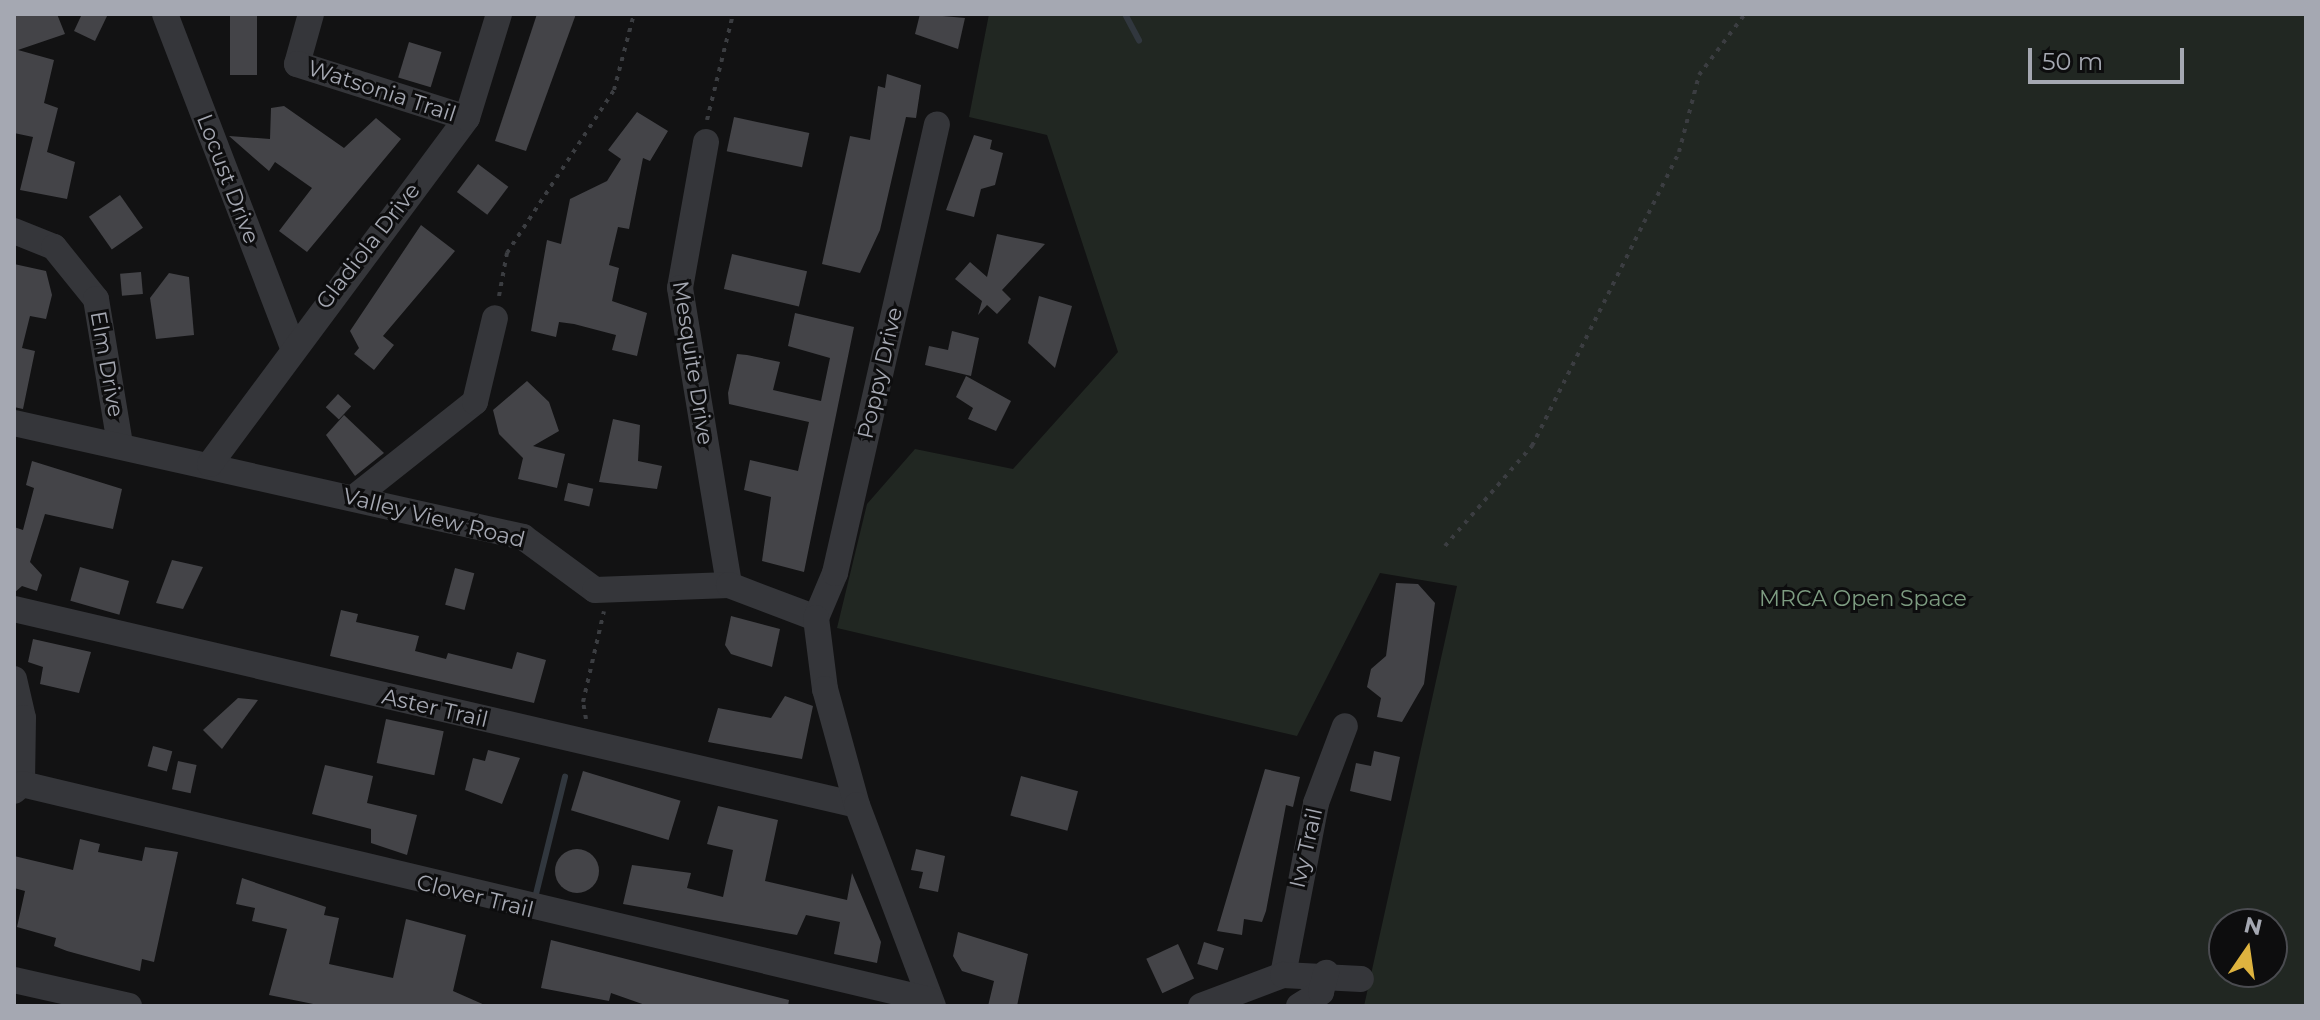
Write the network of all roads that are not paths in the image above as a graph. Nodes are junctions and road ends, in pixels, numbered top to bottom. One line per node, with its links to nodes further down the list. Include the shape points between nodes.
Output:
1 (165, 14): 9 (street, Locust Drive)
2 (311, 14): 4 (street, Watsonia Trail, via 297,64)
3 (499, 14): 4 (street, Gladiola Drive)
4 (467, 118): 9 (street, Gladiola Drive)
5 (937, 124): 16 (street, Poppy Drive, via 835,573)
6 (706, 142): 14 (street, Mesquite Drive, via 680,288)
7 (14, 231): 11 (street, Elm Drive, via 54,247 96,299)
8 (495, 318): 13 (street, via 475,402)
9 (292, 344): 12 (street, Gladiola Drive)
10 (14, 423): 11 (street, Valley View Road)
11 (120, 444): 12 (street, Valley View Road)
12 (210, 464): 13 (street, Valley View Road)
13 (355, 497): 14 (street, Valley View Road, via 523,537 608,593)
14 (729, 585): 16 (street)
15 (14, 609): 20 (street, Aster Trail)
16 (816, 618): 20 (street, via 825,689)
17 (14, 679): 19 (street, via 23,718)
18 (1345, 726): 22 (street, Ivy Trail, via 1316,803)
19 (18, 788): 25 (street, Clover Trail)
20 (857, 805): 25 (street)
21 (1326, 973): 22 (street); 23 (street); 28 (street, via 1321,992)
22 (1283, 975): 27 (street)
23 (1361, 979)
24 (14, 980): 26 (street)
25 (932, 1003)
26 (129, 1006)
27 (1201, 1006)
28 (1299, 1006)

